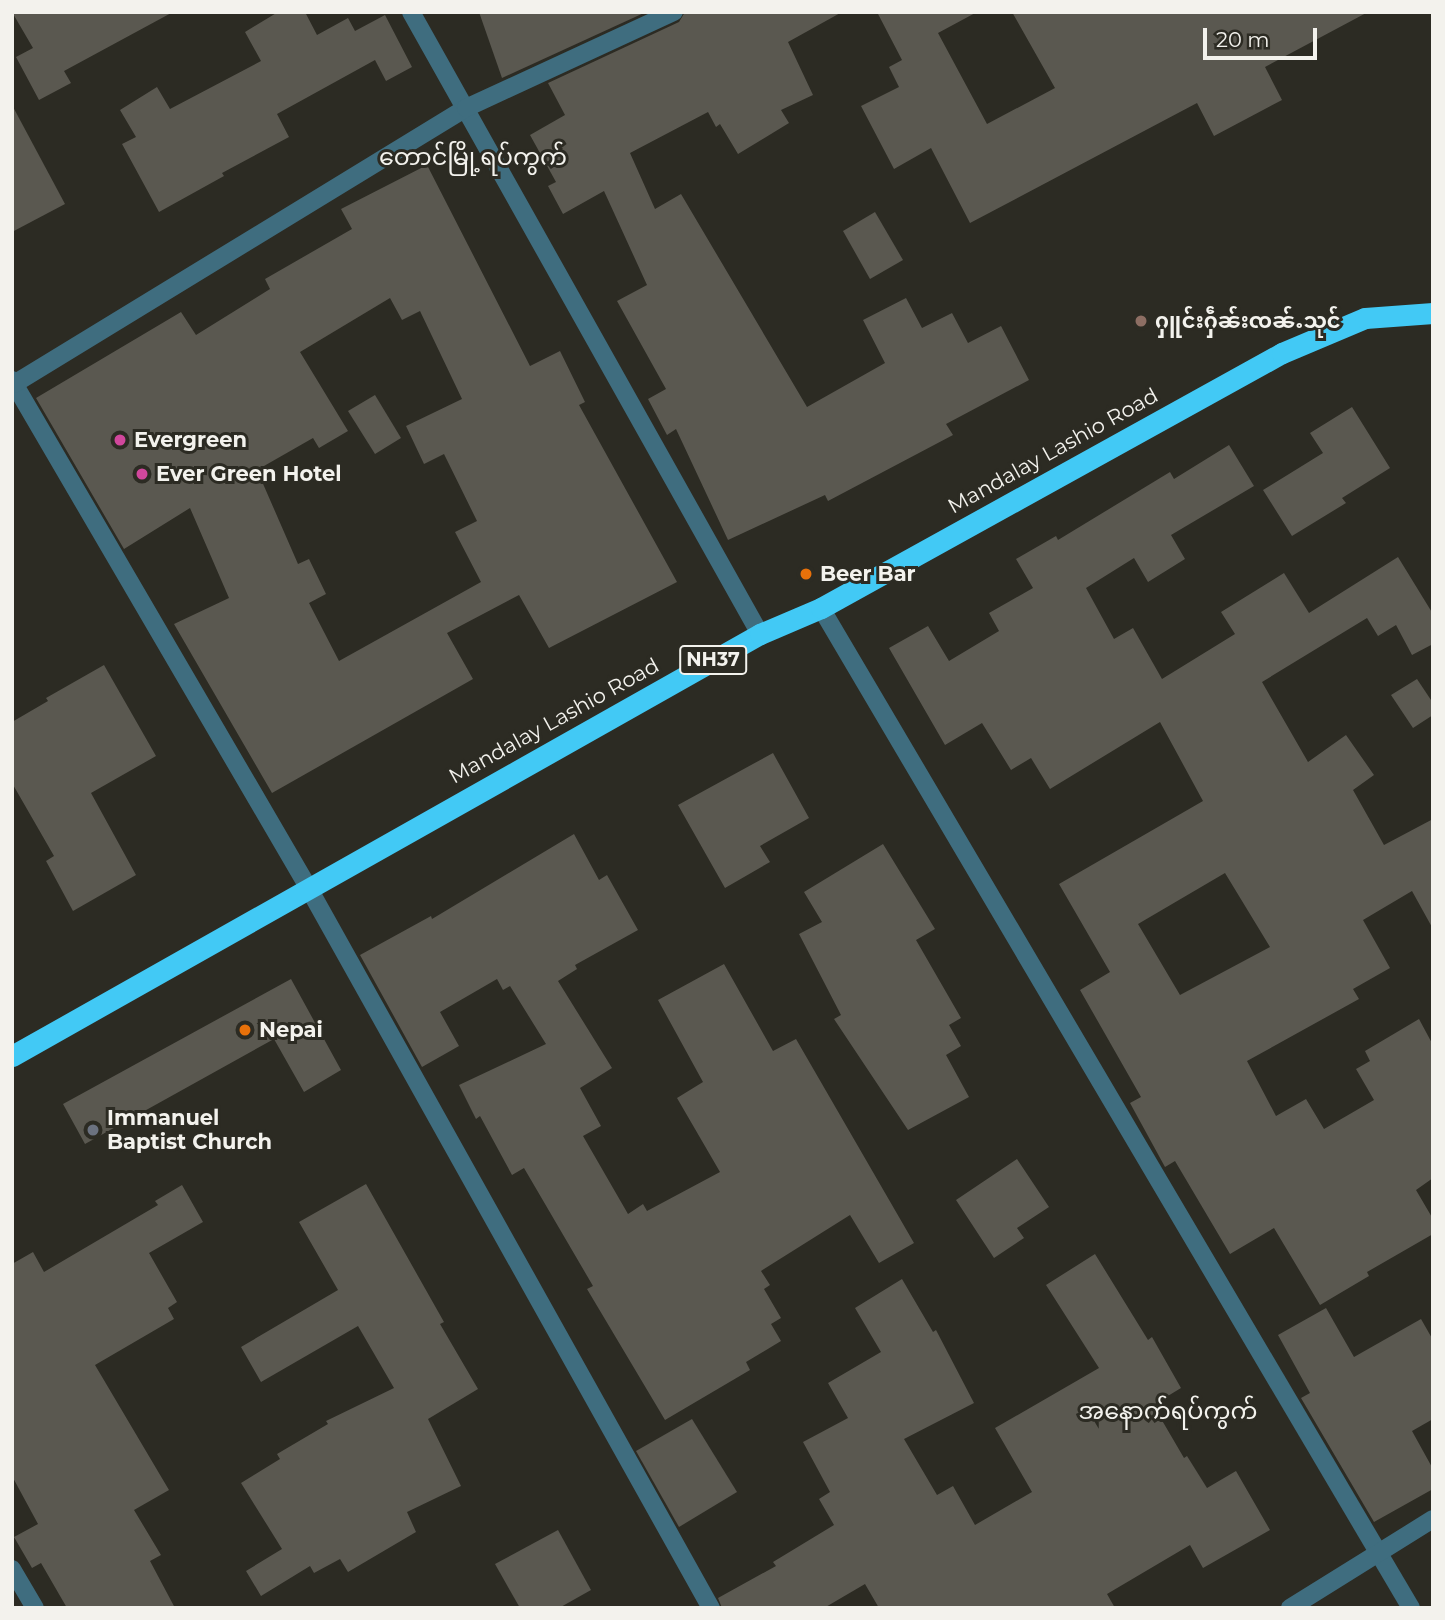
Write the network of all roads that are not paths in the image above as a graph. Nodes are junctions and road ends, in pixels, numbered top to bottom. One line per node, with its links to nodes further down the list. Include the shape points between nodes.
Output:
1 (411, 12): 3 (street)
2 (674, 12): 3 (street)
3 (466, 108): 5 (street); 7 (street)
4 (1433, 313): 6 (highway, Mandalay Lashio Road / NH37, via 1365,318 1282,353)
5 (13, 382): 8 (street)
6 (821, 608): 7 (highway, Mandalay Lashio Road / NH37); 11 (street)
7 (760, 634): 8 (highway, Mandalay Lashio Road / NH37)
8 (307, 887): 9 (highway, Mandalay Lashio Road / NH37); 14 (street)
9 (12, 1056)
10 (1433, 1519): 11 (street)
11 (1379, 1552): 15 (street); 16 (street)
12 (12, 1569): 13 (street)
13 (35, 1608)
14 (711, 1608)
15 (1290, 1608)
16 (1411, 1608)

